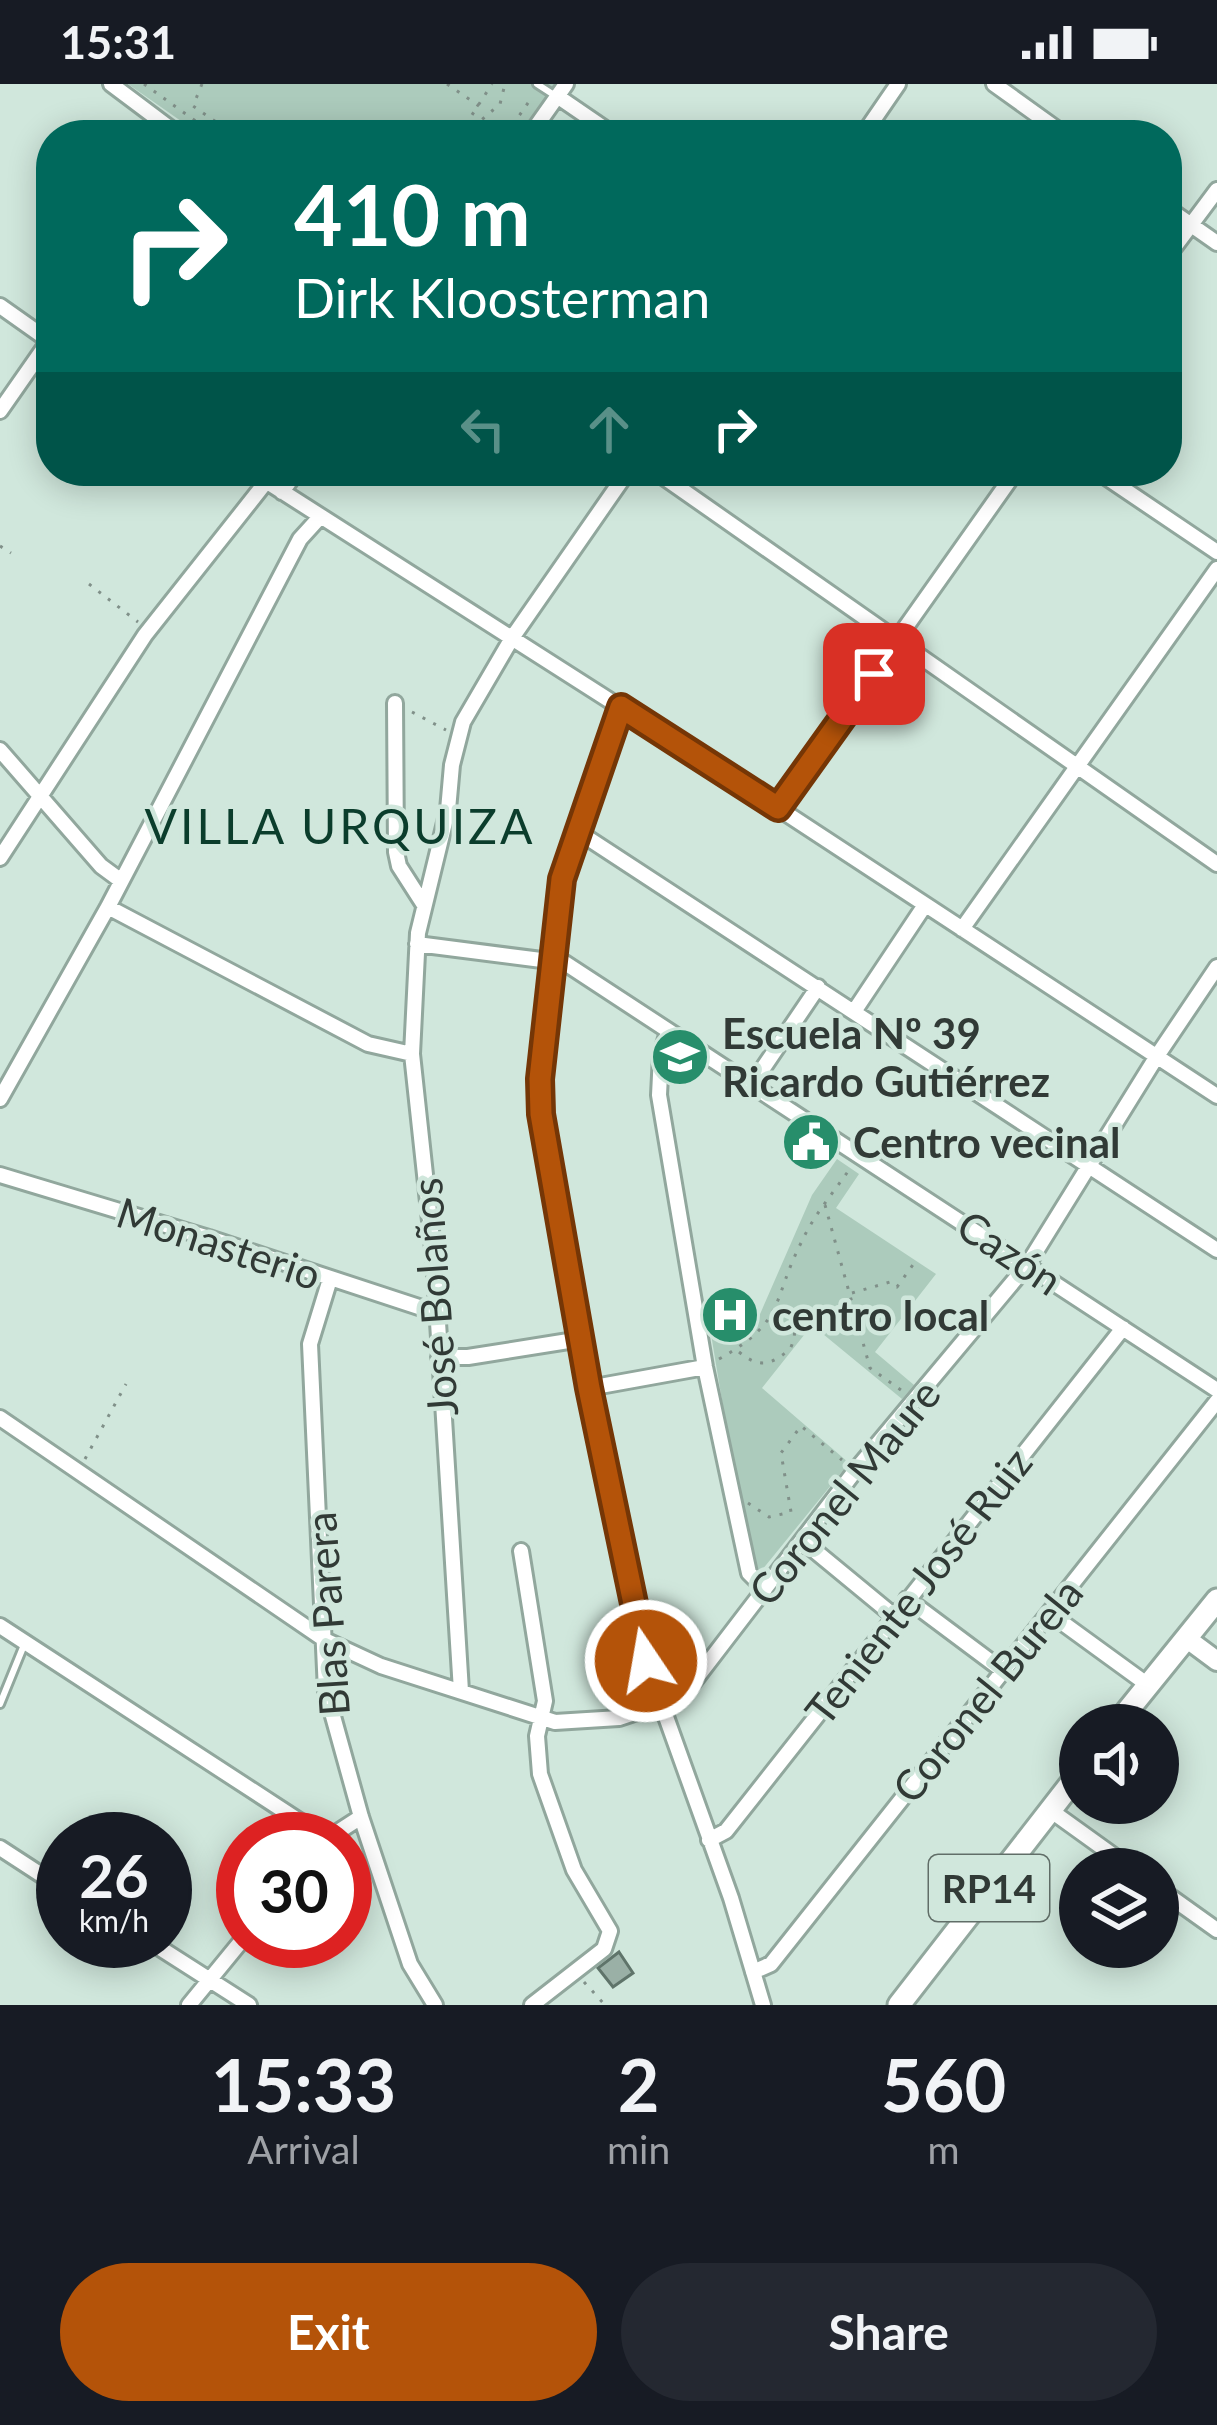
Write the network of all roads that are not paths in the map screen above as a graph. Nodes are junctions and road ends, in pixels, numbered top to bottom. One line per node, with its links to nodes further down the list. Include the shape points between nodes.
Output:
1 (111, 84): 6 (street)
2 (898, 84): 9 (street)
3 (994, 84): 10 (street)
4 (538, 85): 5 (lane)
5 (561, 90): 7 (street); 8 (street)
6 (159, 120)
7 (540, 120)
8 (596, 120)
9 (873, 120)
10 (1044, 120)
11 (1217, 190): 13 (street)
12 (1182, 218): 13 (street)
13 (1190, 224): 14 (street); 15 (street)
14 (1182, 235)
15 (1217, 243)
16 (0, 306): 17 (street)
17 (36, 330)
18 (36, 360): 19 (street)
19 (0, 411)
20 (263, 486): 37 (street, via 148,630)
21 (272, 486): 27 (street)
22 (286, 486): 27 (street)
23 (618, 486): 31 (street, José Bolaños)
24 (677, 486): 32 (street)
25 (1006, 486): 32 (street)
26 (1119, 486): 29 (street)
27 (282, 492): 28 (street)
28 (320, 517): 31 (street); 42 (street, via 300,539)
29 (1217, 552)
30 (1217, 569): 36 (street)
31 (512, 638): 34 (street); 43 (street, José Bolaños, via 458,736)
32 (898, 640): 36 (street); 38 (street)
33 (394, 703): 43 (street, via 395,852)
34 (621, 707): 38 (street); 39 (street)
35 (0, 750): 37 (street)
36 (1076, 766): 41 (street); 46 (street)
37 (42, 799): 40 (street); 42 (street)
38 (778, 808): 44 (street)
39 (577, 830): 48 (street); 50 (street)
40 (0, 857)
41 (1217, 864)
42 (120, 880): 45 (street)
43 (424, 905): 47 (street, José Bolaños)
44 (925, 905): 46 (street); 51 (street)
45 (108, 907): 53 (street, via 368,1044); 57 (street)
46 (962, 928): 54 (street)
47 (417, 944): 48 (street, Cazón); 53 (street, José Bolaños)
48 (553, 958): 52 (street, Cazón); 65 (street, via 541,1114)
49 (1217, 967): 54 (street, Coronel Maure)
50 (818, 987): 51 (street); 55 (street)
51 (855, 1010): 58 (street)
52 (668, 1032): 55 (street, Cazón); 67 (street, via 658,1095)
53 (412, 1054): 63 (street, José Bolaños)
54 (1157, 1056): 56 (street); 58 (street, Coronel Maure)
55 (753, 1083): 61 (street, Cazón)
56 (1217, 1096)
57 (0, 1099)
58 (1091, 1167): 60 (street); 61 (street, Coronel Maure)
59 (0, 1175): 62 (street, Monasterio)
60 (1217, 1250)
61 (1028, 1264): 64 (street, Cazón); 72 (street, Coronel Maure)
62 (330, 1280): 63 (street, Monasterio); 81 (street, Blas Parera, via 310,1344)
63 (437, 1313): 66 (street, José Bolaños)
64 (1123, 1328): 69 (street, Cazón); 75 (street, Teniente José Ruiz)
65 (581, 1340): 66 (street); 68 (street)
66 (440, 1357): 86 (street, José Bolaños)
67 (705, 1367): 68 (street); 74 (street, via 749,1573)
68 (589, 1388): 89 (street)
69 (1217, 1390)
70 (1217, 1401): 77 (street, Coronel Burela)
71 (0, 1418): 81 (street)
72 (803, 1541): 74 (street, Coronel Maure); 78 (street)
73 (521, 1551): 90 (street)
74 (765, 1589): 89 (street, Coronel Maure, via 687,1691)
75 (907, 1599): 78 (street, Teniente José Ruiz); 84 (street)
76 (1217, 1600): 80 (main road)
77 (1049, 1612): 84 (street, Coronel Burela); 85 (street)
78 (894, 1616): 95 (street, Teniente José Ruiz, via 726,1831)
79 (0, 1626): 82 (street)
80 (1186, 1638): 83 (street); 85 (main road)
81 (325, 1640): 86 (street); 94 (street, Blas Parera, via 330,1713)
82 (25, 1642): 87 (lane); 93 (street)
83 (1217, 1661)
84 (1002, 1670): 104 (street, Coronel Burela, via 771,1964)
85 (1148, 1685): 88 (main road)
86 (461, 1691): 90 (street)
87 (0, 1704)
88 (1133, 1704)
89 (660, 1706): 90 (street, via 599,1721); 95 (street)
90 (542, 1717): 109 (street, via 540,1774 609,1941)
91 (1059, 1799): 92 (main road, RP14)
92 (1050, 1810): 97 (street); 111 (main road, RP14)
93 (286, 1812)
94 (360, 1812)
95 (709, 1840): 104 (street)
96 (0, 1848): 99 (street)
97 (1103, 1848)
98 (372, 1850): 108 (street, Blas Parera, via 410,1964)
99 (36, 1871)
100 (1179, 1903): 101 (street)
101 (1217, 1930)
102 (192, 1966): 105 (street)
103 (219, 1968): 105 (street)
104 (753, 1972): 110 (street)
105 (211, 1977): 106 (street); 107 (street)
106 (189, 2005)
107 (249, 2005)
108 (435, 2005)
109 (532, 2005)
110 (763, 2005)
111 (899, 2005)

